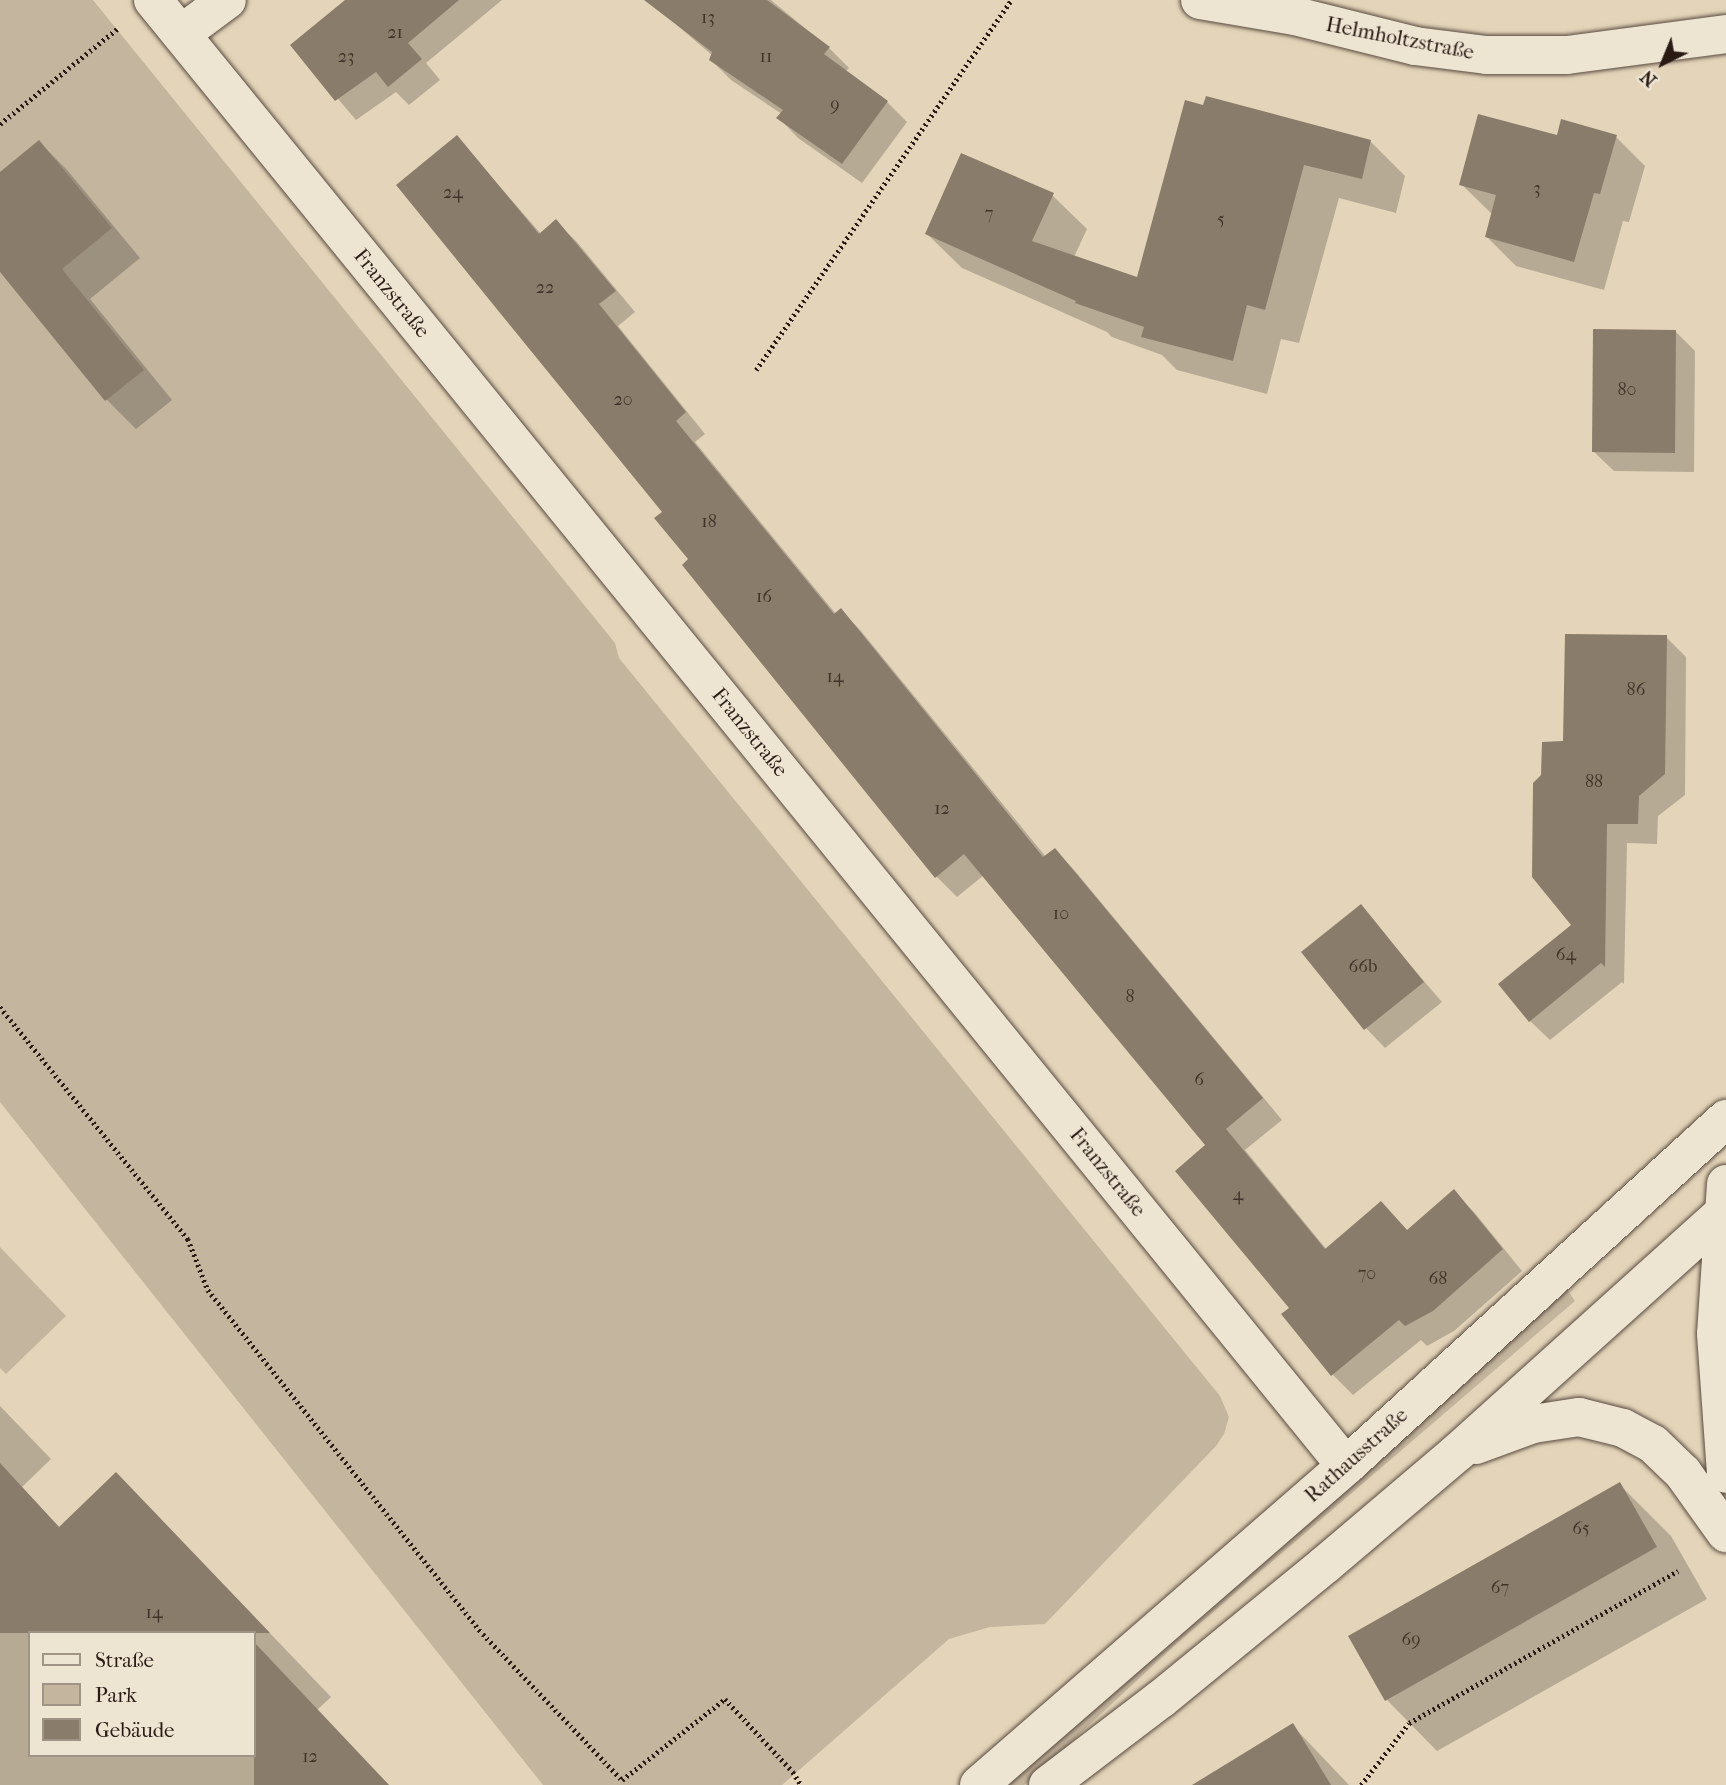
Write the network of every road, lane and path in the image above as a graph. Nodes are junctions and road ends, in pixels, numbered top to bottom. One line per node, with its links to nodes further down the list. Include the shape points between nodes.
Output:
1 (227, 0): 5 (street)
2 (1011, 0): 8 (path)
3 (1200, 0): 6 (street, Helmholtzstraße, via 1295,16 1415,46 1486,55 1567,55)
4 (154, 2): 5 (street, Franzstraße); 7 (path)
5 (181, 34): 13 (street, Franzstraße)
6 (1726, 34)
7 (0, 124)
8 (755, 370)
9 (0, 1007): 17 (path, via 188,1239 208,1290 483,1634)
10 (1726, 1119): 13 (street, Rathausstraße)
11 (1725, 1203): 12 (street); 14 (street, via 1716,1334)
12 (1458, 1452): 15 (street, via 1534,1424 1579,1417 1623,1428 1654,1444 1683,1473); 20 (street, via 1161,1699)
13 (1346, 1466): 19 (street, Rathausstraße)
14 (1726, 1474)
15 (1726, 1533)
16 (1678, 1572): 21 (path, via 1409,1723)
17 (624, 1782): 18 (path, via 725,1699)
18 (801, 1785)
19 (979, 1785)
20 (1048, 1785)
21 (1361, 1785)

